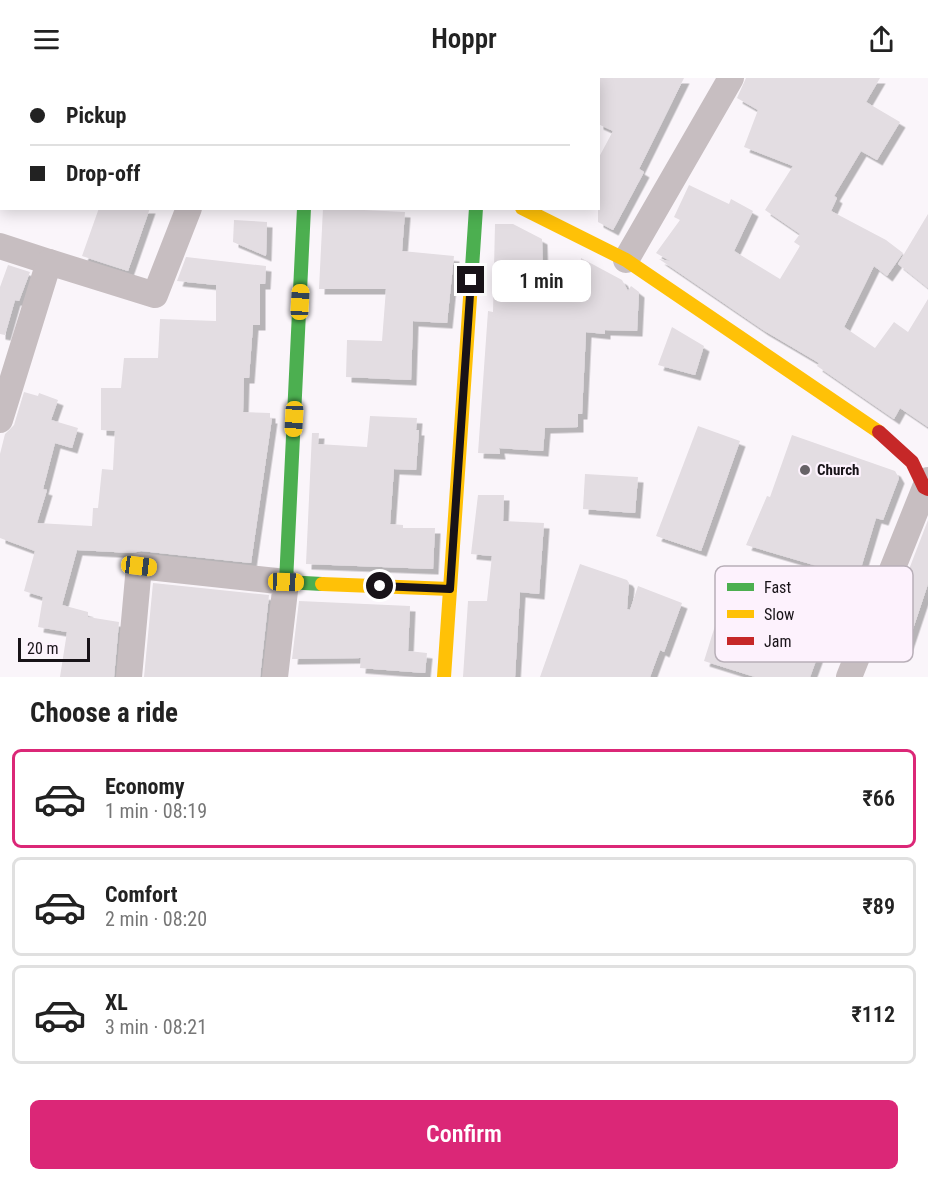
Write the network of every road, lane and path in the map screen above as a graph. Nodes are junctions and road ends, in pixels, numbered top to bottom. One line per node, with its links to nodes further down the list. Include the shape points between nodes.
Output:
1 (731, 78): 7 (street)
2 (188, 210): 8 (street, via 155,295)
3 (304, 210): 13 (street)
4 (476, 210): 14 (street)
5 (526, 210): 7 (street)
6 (0, 246): 8 (street)
7 (626, 260): 11 (street, via 892,441)
8 (49, 262): 9 (street)
9 (11, 344): 10 (street)
10 (0, 416)
11 (927, 485): 12 (street)
12 (894, 566)
13 (286, 582): 14 (street); 16 (street, via 139,566); 17 (street)
14 (450, 589): 18 (street)
15 (855, 662): 19 (street)
16 (129, 677)
17 (275, 677)
18 (444, 677)
19 (849, 677)

